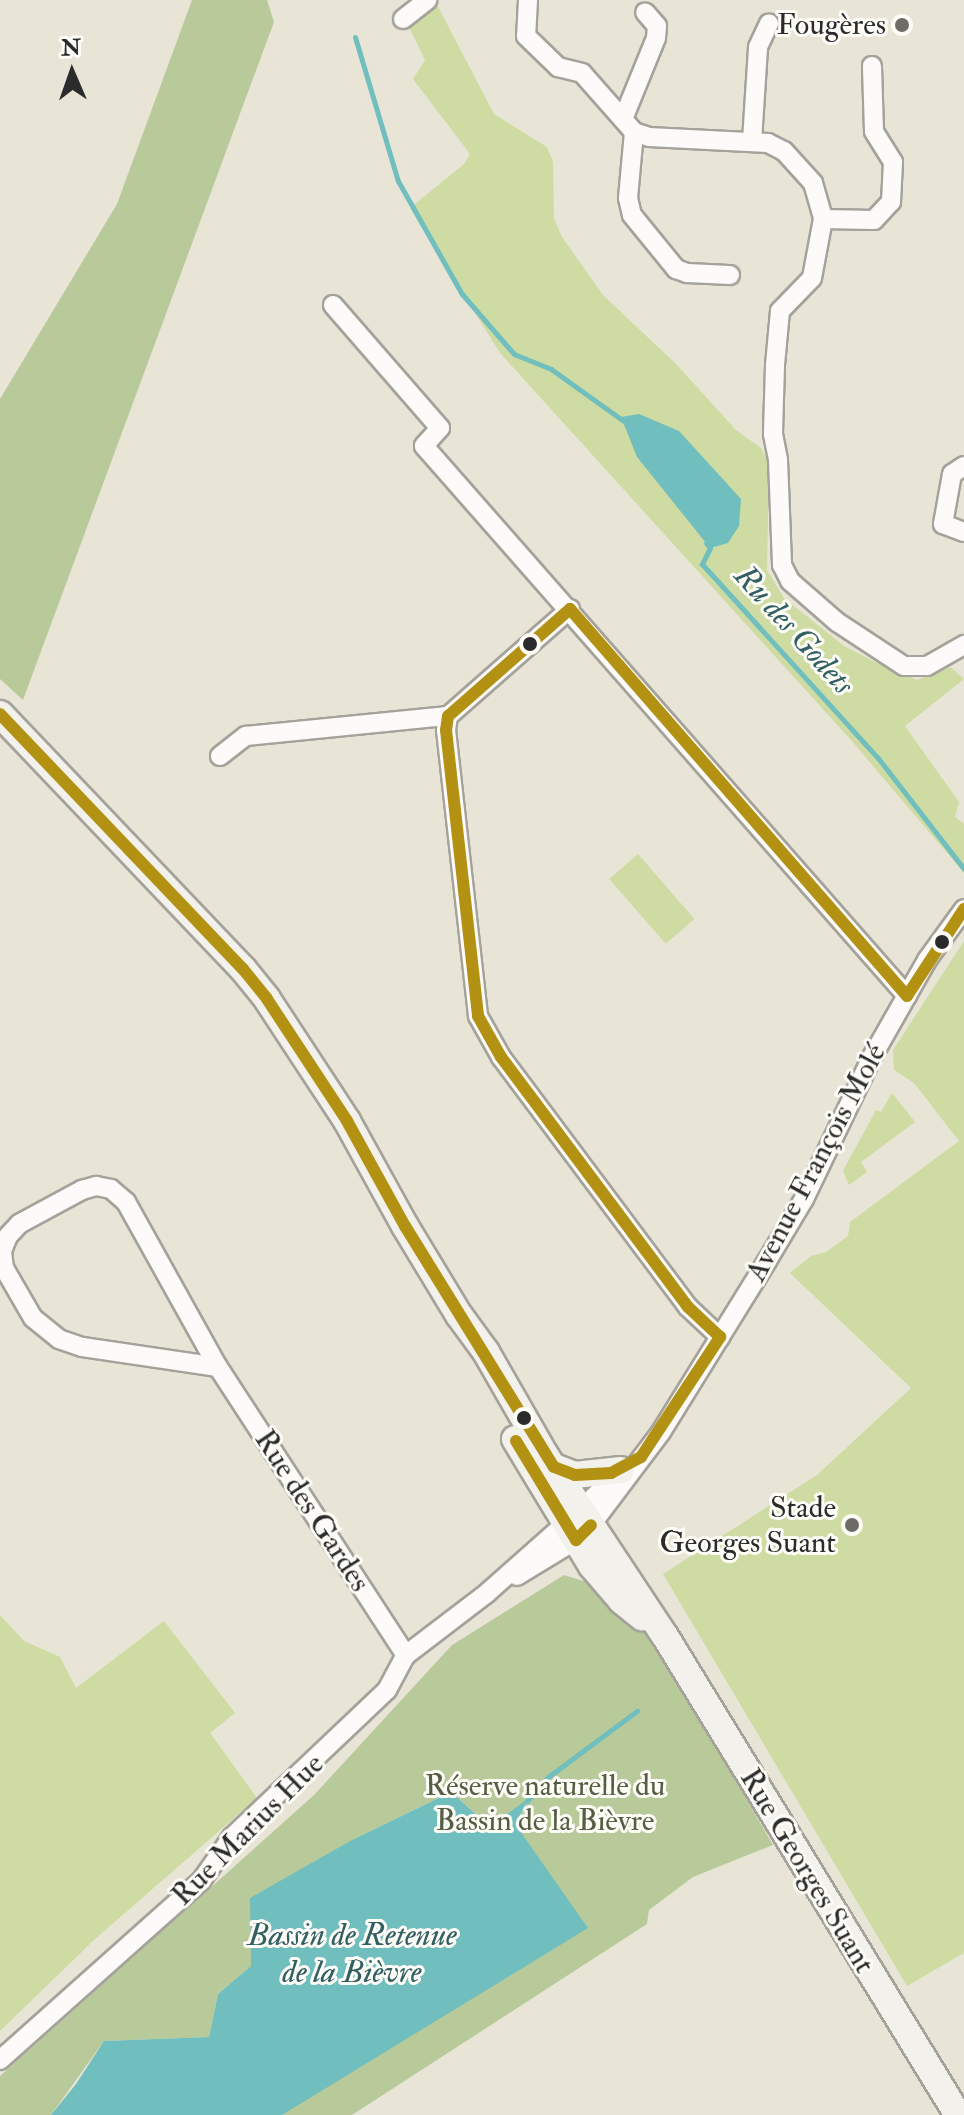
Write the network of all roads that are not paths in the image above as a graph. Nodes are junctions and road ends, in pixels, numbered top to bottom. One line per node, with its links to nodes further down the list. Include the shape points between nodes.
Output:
1 (427, 0): 4 (street)
2 (528, 0): 7 (street, via 526,36 558,67 582,73)
3 (645, 12): 7 (street, via 657,26 656,38)
4 (403, 19)
5 (769, 23): 8 (street, via 758,47)
6 (872, 66): 9 (street, via 874,131 893,162 891,202 874,220)
7 (628, 126): 8 (street, via 649,137); 10 (street, via 632,215 676,269)
8 (752, 141): 9 (street, via 784,151 813,183)
9 (823, 219): 15 (street, via 812,278 780,311 773,434 782,565 790,581 837,622 904,666 927,666)
10 (730, 275)
11 (333, 305): 14 (street, via 440,428 424,446)
12 (964, 466): 13 (street, via 952,474 943,524)
13 (964, 532)
14 (570, 609): 17 (street); 22 (street)
15 (964, 645)
16 (0, 714): 20 (main road)
17 (448, 716): 19 (street, via 246,736); 24 (street, via 475,1002 483,1031 688,1307)
18 (0, 735): 20 (main road)
19 (220, 756)
20 (134, 866): 23 (main road, via 243,969 267,999 347,1121)
21 (964, 909): 22 (street, Avenue François Molé)
22 (907, 996): 24 (street, Avenue François Molé, via 804,1199)
23 (459, 1315): 27 (main road); 28 (main road, via 493,1399)
24 (720, 1337): 26 (street, Avenue François Molé)
25 (218, 1367): 25 (street, Rue des Gardes, via 117,1192 89,1187 19,1224 8,1236 2,1251 4,1268 33,1318 49,1333 82,1347); 29 (street, Rue des Gardes)
26 (631, 1464): 27 (main road, via 575,1475); 28 (street, Avenue François Molé)
27 (554, 1467): 28 (main road)
28 (578, 1525): 29 (street, Rue Marius Hue); 31 (main road, Rue Georges Suant, via 665,1636)
29 (406, 1655): 30 (street, Rue Marius Hue, via 387,1690 232,1837 201,1881)
30 (0, 2060)
31 (955, 2112)

